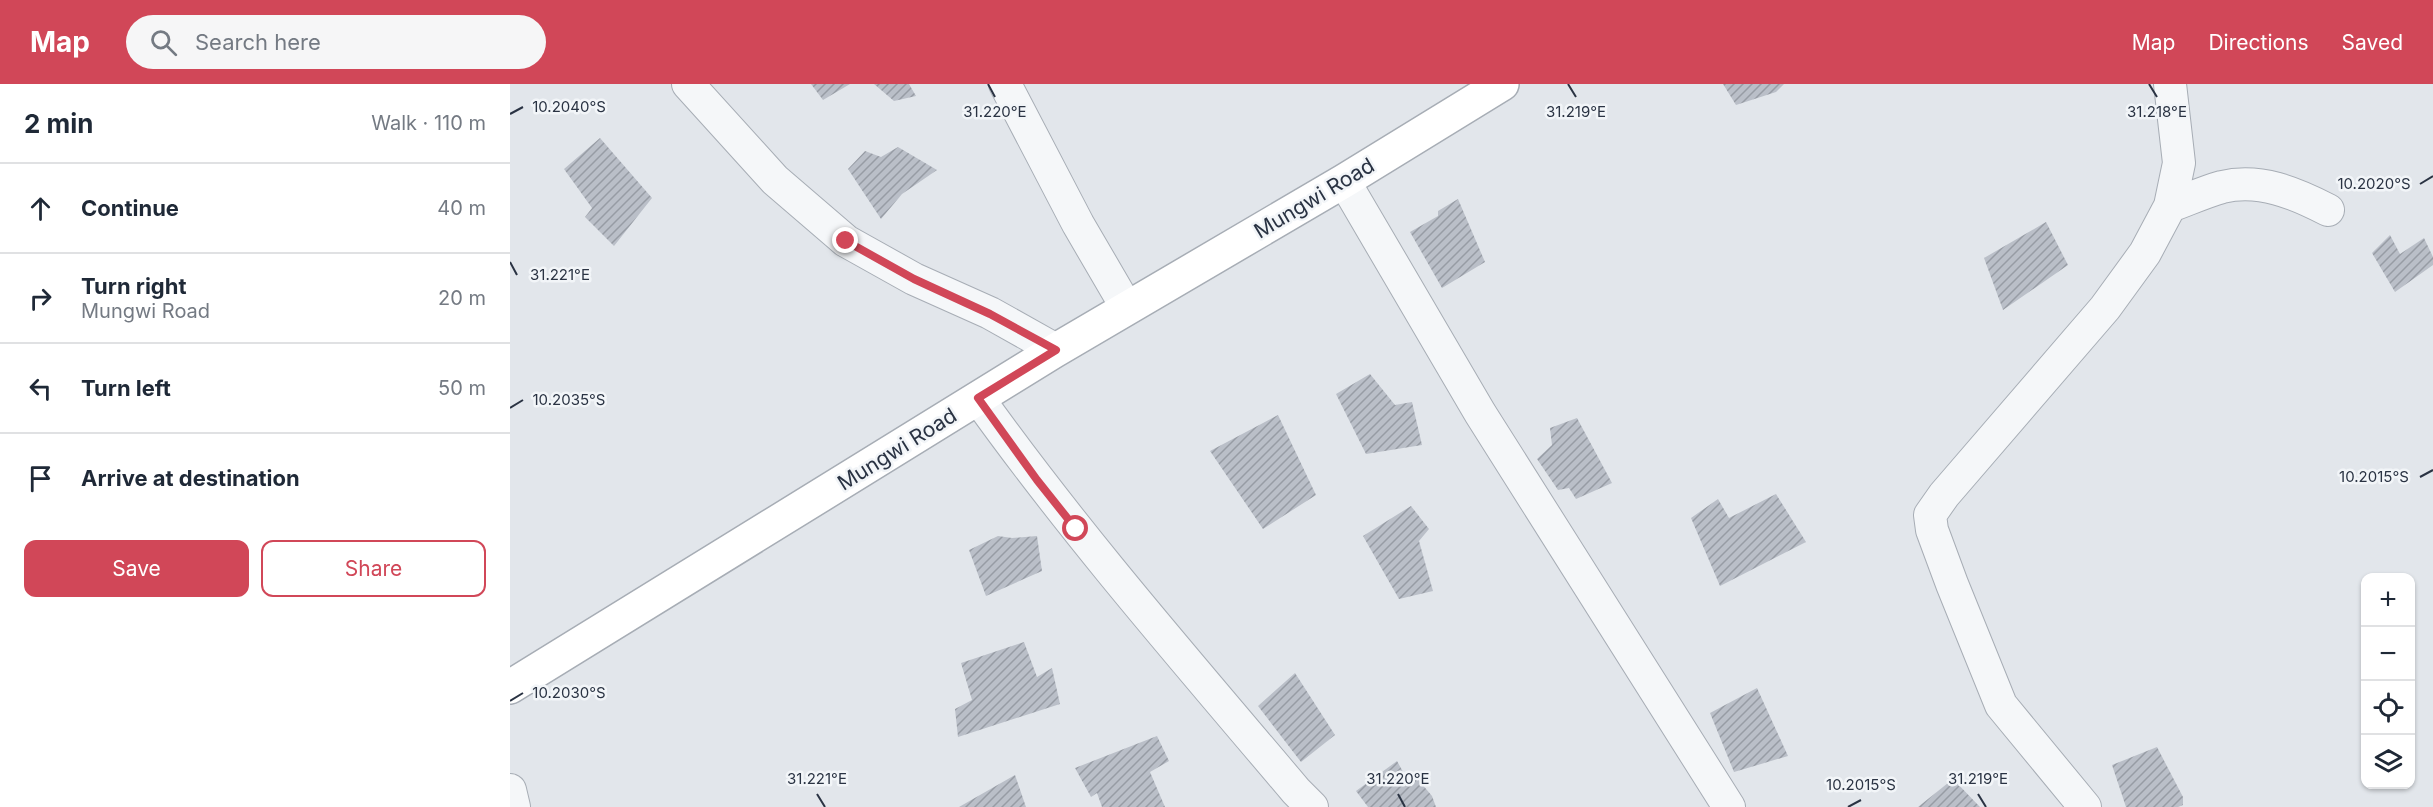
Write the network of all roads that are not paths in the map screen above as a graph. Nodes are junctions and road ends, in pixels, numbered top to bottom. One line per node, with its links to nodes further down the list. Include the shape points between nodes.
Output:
1 (687, 84): 9 (street, via 775,180 846,241)
2 (1005, 84): 8 (street)
3 (1502, 84): 5 (main road, Mungwi Road)
4 (2170, 84): 6 (street, via 2179,163)
5 (1344, 181): 8 (main road, Mungwi Road); 15 (street, via 1480,413)
6 (2170, 207): 7 (street, via 2223,187 2266,185); 16 (street, via 2145,254 2106,308 1930,515 1932,530 2001,705)
7 (2328, 210)
8 (1127, 308): 9 (main road, Mungwi Road)
9 (1056, 350): 10 (main road, Mungwi Road)
10 (978, 398): 11 (main road, Mungwi Road); 14 (street, via 1076,529)
11 (510, 687)
12 (510, 789): 13 (street)
13 (514, 807)
14 (1312, 807)
15 (1730, 807)
16 (2085, 807)

